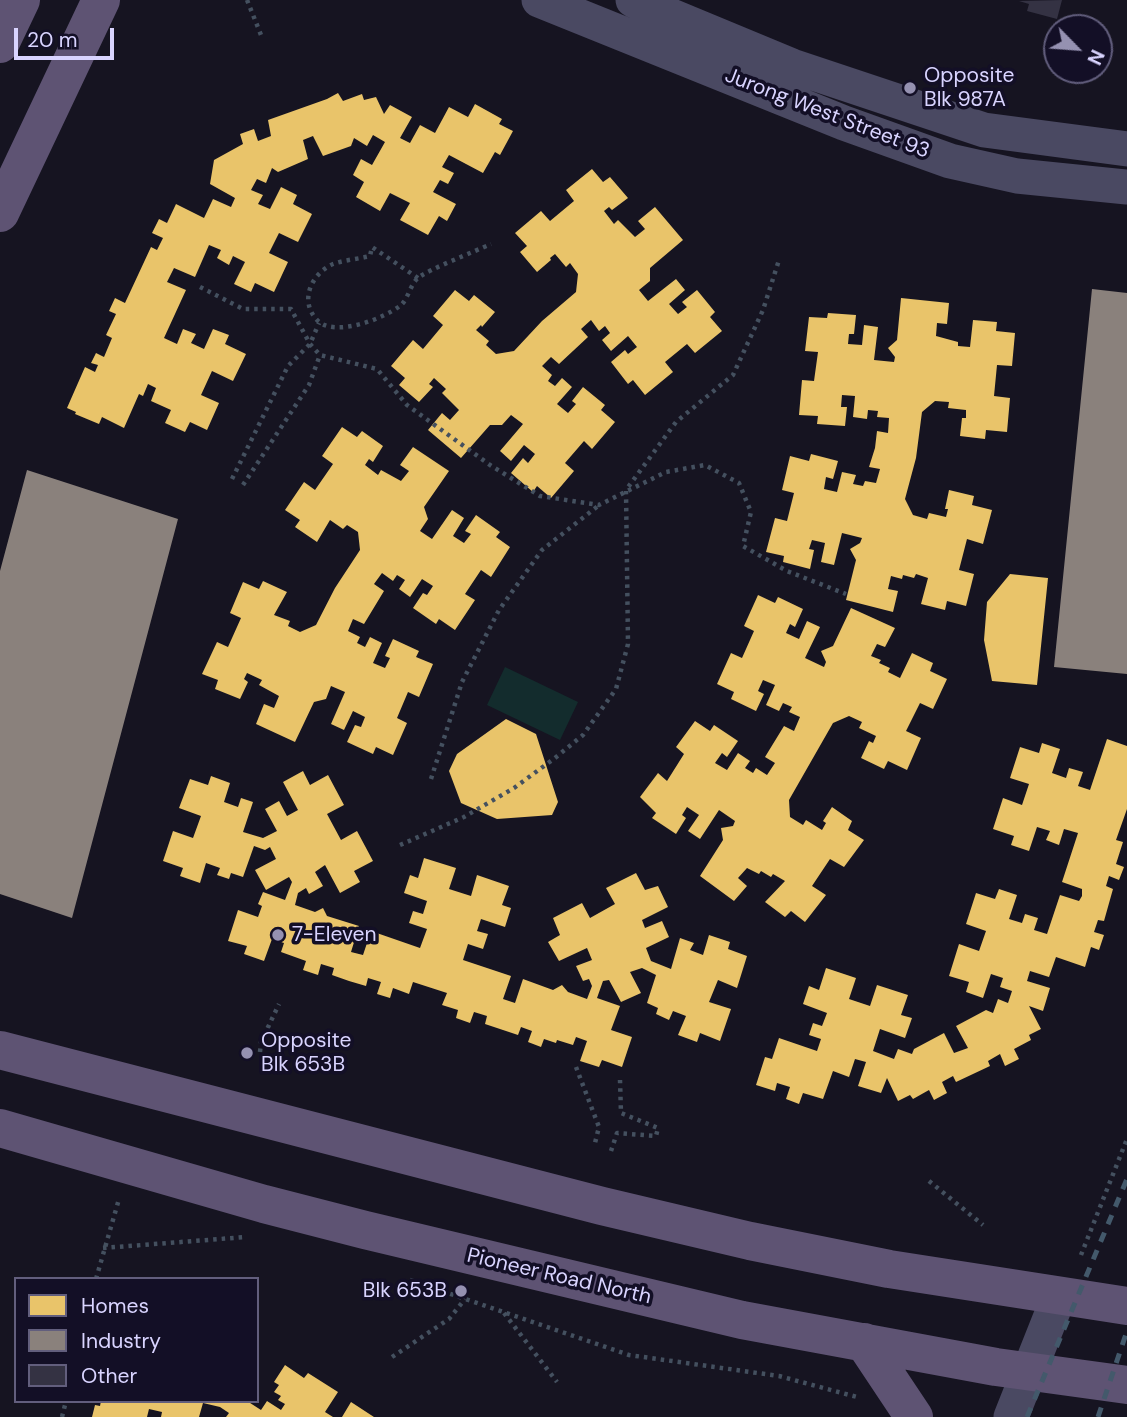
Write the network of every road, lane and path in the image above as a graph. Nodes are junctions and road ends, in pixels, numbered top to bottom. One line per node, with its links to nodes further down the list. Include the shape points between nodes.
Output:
1 (21, 0): 8 (main road)
2 (122, 0): 6 (main road)
3 (247, 0): 7 (path)
4 (538, 0): 10 (street, Jurong West Street 93, via 950,161 1017,176)
5 (633, 0): 9 (street, Jurong West Street 93, via 792,66 984,130)
6 (94, 15): 11 (main road)
7 (261, 35)
8 (0, 44)
9 (1127, 149)
10 (1127, 187)
11 (0, 213)
12 (491, 244): 14 (path)
13 (779, 260): 21 (path, via 763,310 733,375 676,422)
14 (418, 278): 16 (path, via 402,305 372,321 333,329); 16 (path, via 372,247 370,256 334,264 321,271 308,291 308,309)
15 (200, 287): 17 (path, via 243,309 291,309)
16 (319, 323): 17 (path)
17 (310, 344): 18 (path); 19 (path, via 288,366)
18 (320, 355): 20 (path, via 309,385); 22 (path, via 377,369 407,405 540,496)
19 (232, 479)
20 (243, 485)
21 (626, 490): 22 (path); 23 (path, via 666,472 705,465 739,483 751,512 743,546 787,571); 25 (path, via 628,644 616,689 583,735 524,781 464,817)
22 (599, 505): 24 (path, via 542,550 499,610 462,681)
23 (846, 594)
24 (431, 779)
25 (400, 845)
26 (279, 1004): 28 (path)
27 (0, 1050): 42 (main road, via 653,1219 865,1265)
28 (260, 1052)
29 (576, 1067): 33 (path, via 599,1127)
30 (620, 1080): 34 (path, via 621,1112 658,1128 656,1136 617,1133)
31 (0, 1128): 46 (main road, Pioneer Road North, via 365,1230 742,1320)
32 (1127, 1139): 40 (path)
33 (594, 1147)
34 (611, 1152)
35 (929, 1181): 37 (path)
36 (115, 1209): 39 (path)
37 (983, 1224)
38 (248, 1237): 39 (path)
39 (103, 1248): 41 (path)
40 (1081, 1255)
41 (96, 1277)
42 (1059, 1296): 44 (main road); 48 (street)
43 (465, 1299): 47 (path, via 449,1319)
44 (1127, 1306)
45 (503, 1312): 49 (path)
46 (864, 1342): 48 (main road, Pioneer Road North); 51 (main road)
47 (392, 1357)
48 (1030, 1373): 50 (main road, Pioneer Road North); 52 (street)
49 (557, 1382)
50 (1127, 1385)
51 (914, 1417)
52 (1011, 1417)

